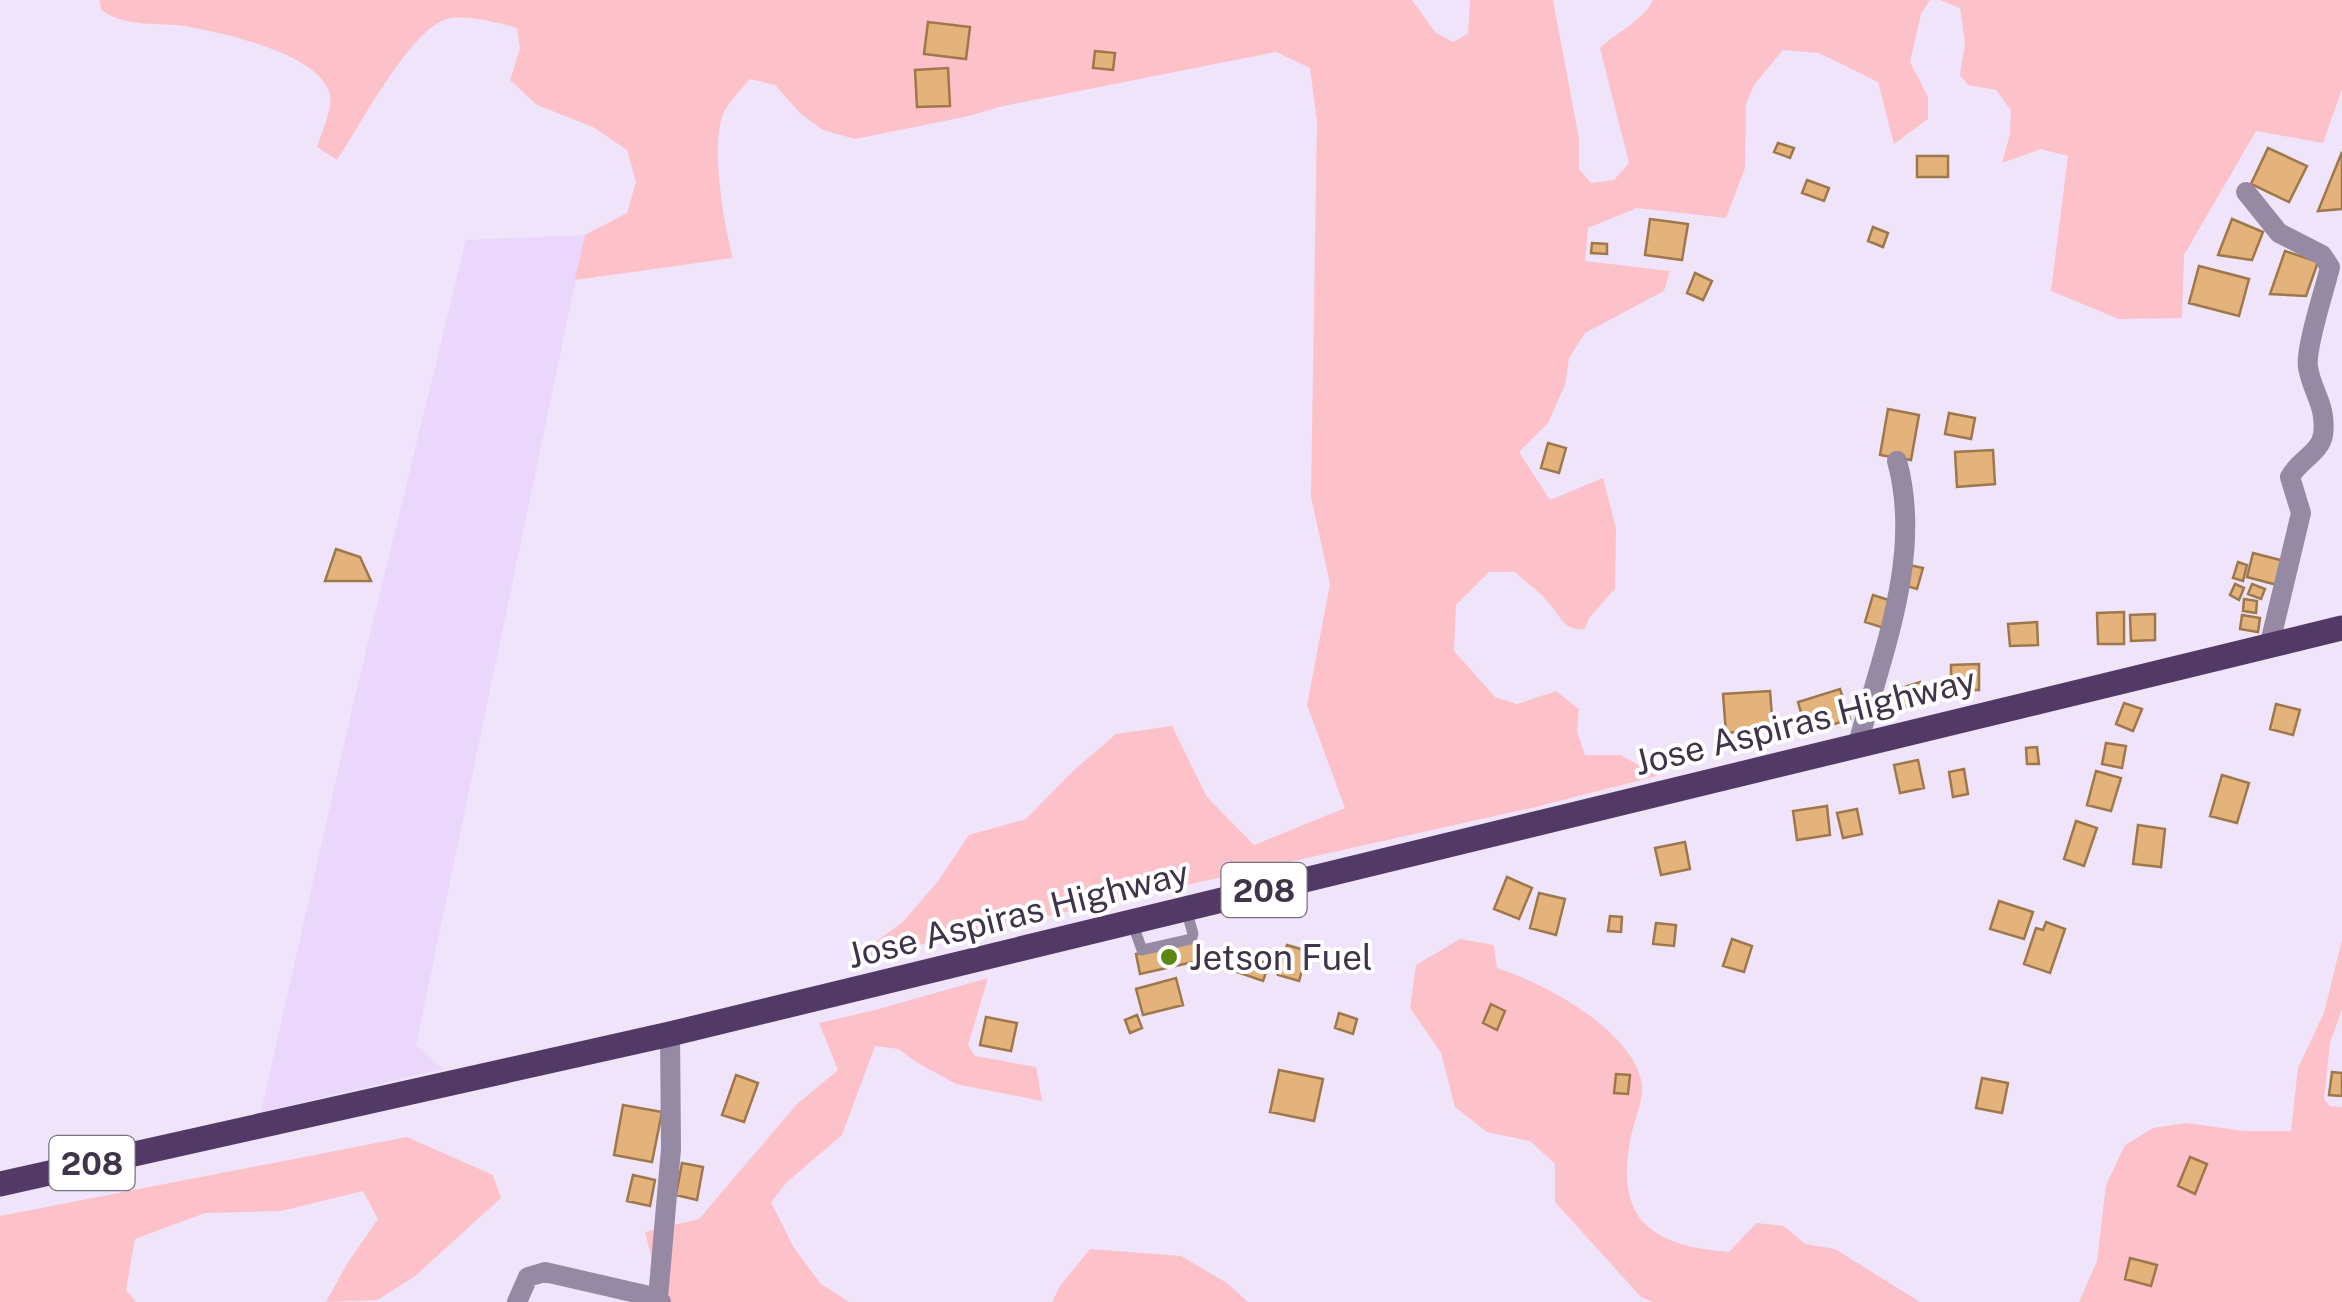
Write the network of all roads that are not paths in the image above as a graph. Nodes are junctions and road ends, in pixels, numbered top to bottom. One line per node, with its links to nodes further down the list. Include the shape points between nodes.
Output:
1 (2246, 192): 4 (street, via 2279,233 2330,265 2308,362 2323,406 2323,435 2290,478 2301,510)
2 (1897, 462): 5 (street, via 1906,492 1906,549)
3 (2342, 628): 4 (main road, Jose Aspiras Highway / 208)
4 (2269, 646): 5 (main road, Jose Aspiras Highway / 208)
5 (1858, 744): 6 (main road, Jose Aspiras Highway / 208)
6 (670, 1034): 7 (main road, Jose Aspiras Highway / 208); 8 (street)
7 (0, 1184)
8 (660, 1300): 9 (street, via 545,1272 528,1277)
9 (517, 1302)

